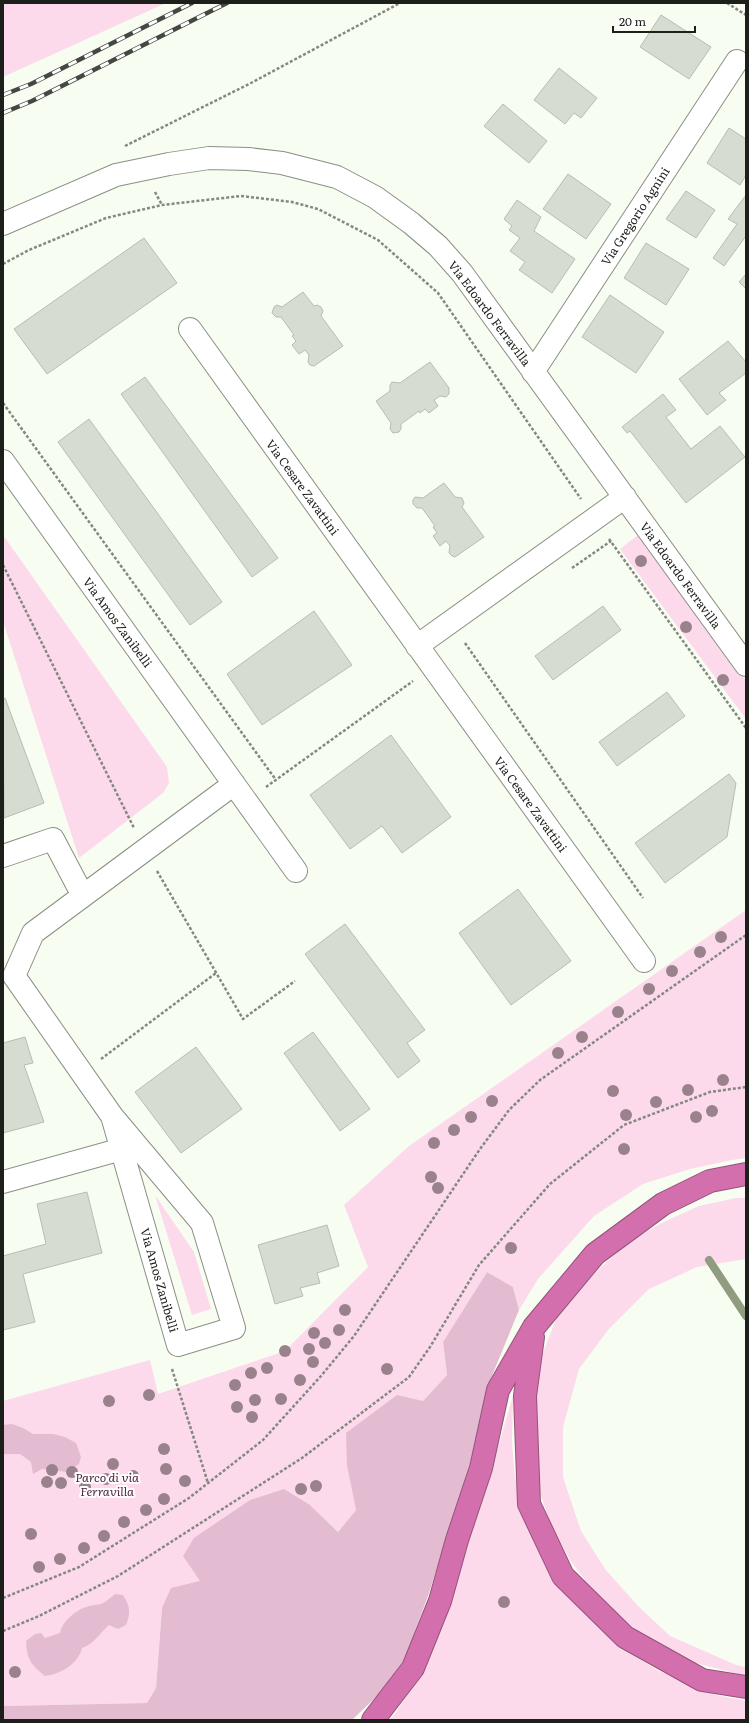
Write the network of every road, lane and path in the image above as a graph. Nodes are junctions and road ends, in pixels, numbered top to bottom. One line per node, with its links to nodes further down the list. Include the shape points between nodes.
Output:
1 (400, 3): 5 (path, via 251,83)
2 (727, 3): 3 (path)
3 (746, 15)
4 (737, 61): 9 (street, Via Gregorio Agnini)
5 (120, 148)
6 (3, 224): 9 (street, Via Edoardo Ferravilla, via 116,175 169,164 209,158 248,159 309,169 337,177 375,197 438,246 462,273)
7 (3, 264): 13 (path, via 29,250 106,218 162,205 241,196 292,202 318,209 378,240 438,293)
8 (190, 329): 19 (street, Via Cesare Zavattini)
9 (533, 372): 12 (street, Via Edoardo Ferravilla)
10 (3, 403): 23 (path)
11 (3, 461): 24 (street, Via Amos Zanibelli)
12 (625, 497): 13 (street); 20 (street, Via Edoardo Ferravilla)
13 (595, 519): 14 (path); 19 (street)
14 (611, 541): 16 (path); 22 (path)
15 (3, 565): 26 (path)
16 (567, 572)
17 (471, 638): 18 (path)
18 (465, 643): 21 (path); 30 (path)
19 (418, 646): 21 (street, Via Cesare Zavattini)
20 (746, 665)
21 (432, 666): 23 (path); 32 (street, Via Cesare Zavattini)
22 (746, 728)
23 (276, 780): 25 (path)
24 (234, 784): 25 (street, Via Amos Zanibelli); 26 (street, Via Amos Zanibelli)
25 (246, 802): 28 (street, Via Amos Zanibelli)
26 (144, 850): 29 (street, Via Amos Zanibelli); 33 (path)
27 (3, 856): 29 (street, via 54,839)
28 (296, 871)
29 (83, 896): 35 (street, Via Amos Zanibelli, via 33,933 14,976)
30 (643, 898)
31 (746, 935): 42 (path, via 540,1080 509,1110 354,1336 263,1440 189,1498 79,1567)
32 (644, 961)
33 (216, 973): 34 (path, via 243,1019); 35 (path)
34 (295, 981)
35 (82, 1074): 37 (street, Via Amos Zanibelli)
36 (746, 1087): 43 (path, via 710,1092 624,1125 550,1184 479,1265 409,1377 302,1458 118,1576)
37 (112, 1116): 38 (street, Via Amos Zanibelli); 38 (street, Via Amos Zanibelli, via 202,1222 234,1328 178,1345)
38 (122, 1149): 40 (street)
39 (746, 1174): 41 (highway, via 710,1181 663,1204 595,1254)
40 (3, 1182)
41 (534, 1327): 44 (highway, via 526,1396 529,1504 563,1576 625,1637 702,1680); 45 (highway, via 498,1390 481,1468 440,1601 412,1668)
42 (3, 1598)
43 (3, 1632)
44 (746, 1687)
45 (373, 1720)

